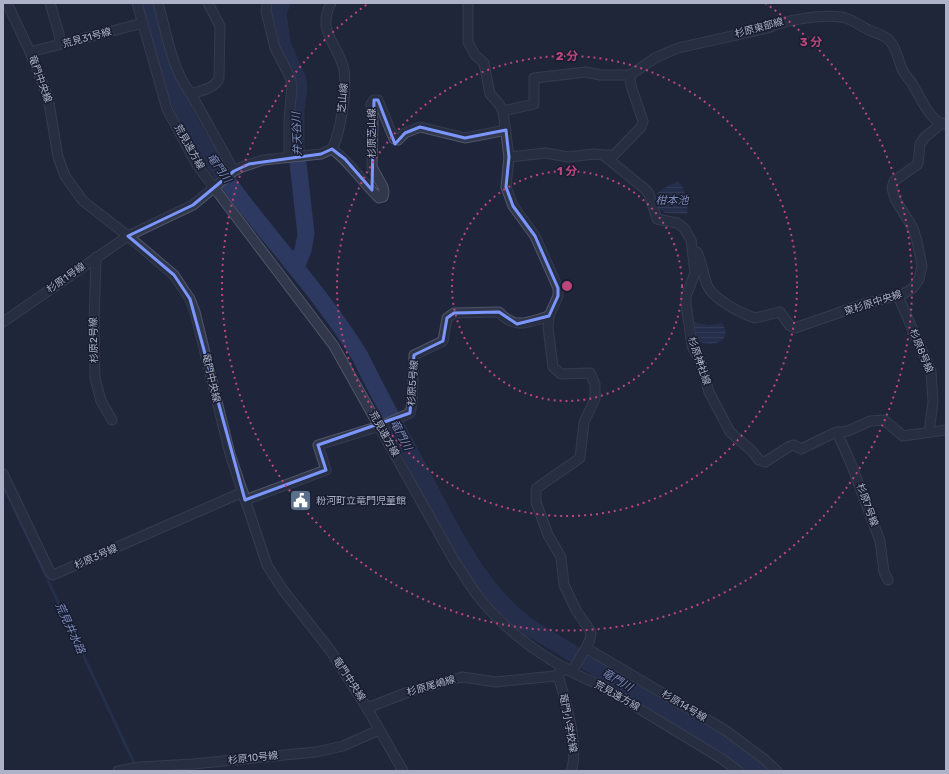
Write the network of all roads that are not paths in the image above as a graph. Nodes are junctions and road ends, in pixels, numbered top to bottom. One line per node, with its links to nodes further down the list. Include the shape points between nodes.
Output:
1 (7, 3): 11 (street, 竜門中央線)
2 (50, 3): 10 (street)
3 (137, 3): 9 (street, 荒見遠方線)
4 (158, 3): 13 (street, via 174,62)
5 (208, 3): 13 (street, via 220,26 219,78 212,86)
6 (267, 3): 19 (street, via 266,11 275,48 292,86 289,120)
7 (331, 3): 17 (street, 芝山線, via 326,15 326,29 339,56 345,82 338,139)
8 (468, 3): 14 (street, via 468,42 484,63 490,94)
9 (143, 23): 10 (street, 荒見31号線); 22 (street, 荒見遠方線, via 167,109 197,165)
10 (60, 44): 11 (street, 荒見31号線)
11 (30, 52): 23 (street, 竜門中央線, via 48,97 58,157 65,176 83,201)
12 (630, 74): 14 (street, via 600,75 586,72 534,78 534,104); 15 (street, 杉原東部線, via 655,58 678,48 768,28 784,21 821,17 845,18 890,41 902,70 928,109); 18 (street, via 631,86 643,121 614,155)
13 (191, 94): 21 (street)
14 (503, 110): 16 (street)
15 (943, 124): 26 (street, 東杉原中央線, via 925,137 920,144 918,164 894,181 892,188 895,199 913,228 922,266 919,279 913,288)
16 (506, 130): 17 (street, 杉原芝山線, via 465,138 420,127 398,140 394,139 378,100 374,100 371,104 372,167 384,192 379,198 346,159); 20 (street)
17 (332, 149): 19 (street, via 321,154)
18 (603, 155): 20 (street, via 568,157 546,153); 24 (street, via 649,194 657,219 677,223 684,228)
19 (290, 157): 21 (street, via 249,164)
20 (510, 157): 27 (street, via 506,187 521,218 535,236 558,288 558,296)
21 (233, 172): 22 (street)
22 (217, 186): 23 (street, via 194,205); 30 (street, 荒見遠方線, via 334,346)
23 (128, 236): 25 (street, 杉原1号線); 35 (street, 竜門中央線, via 174,275 190,299 205,349 224,432)
24 (691, 240): 26 (street, 東杉原中央線, via 712,293 754,318 780,312 790,326 799,328 864,304); 32 (street, 杉原神社線, via 695,273 686,296 686,304 692,346 701,363 709,392 730,432 759,460 765,462 790,446 794,445 801,450)
25 (96, 257): 28 (street, 杉原1号線); 29 (street, 杉原2号線, via 95,378 101,402)
26 (898, 296): 33 (street, 杉原8号線, via 931,371 933,402)
27 (549, 316): 30 (street, 杉原5号線, via 517,324 499,312 454,313 447,318 443,341 414,355 410,413); 37 (street, via 553,367 561,374 590,373 595,384 595,399 584,422 580,458 536,489 535,496 548,535 560,557 564,585 578,614 591,632)
28 (3, 322)
29 (112, 420)
30 (381, 426): 35 (street, 杉原5号線, via 318,446 326,470); 38 (street, 荒見遠方線, via 455,562 478,595 512,631 542,654)
31 (946, 430): 33 (street, 杉原神社線)
32 (837, 432): 33 (street, 杉原神社線, via 848,431 880,419 903,436); 36 (street, 杉原7号線, via 880,541 884,572)
33 (929, 432)
34 (3, 474): 35 (street, 杉原3号線, via 53,575)
35 (244, 496): 40 (street, 竜門中央線, via 267,565 274,578 330,650)
36 (888, 580)
37 (586, 648): 38 (street); 46 (street, 杉原14号線, via 725,730)
38 (571, 669): 39 (street); 45 (street, 荒見遠方線)
39 (558, 675): 40 (street, 杉原尾嶋線, via 496,682 462,677 411,691); 44 (street, 竜門小学校線, via 575,755)
40 (367, 708): 41 (street, 竜門中央線)
41 (379, 730): 42 (street, 杉原10号線, via 343,746 316,752); 43 (street)
42 (118, 771)
43 (403, 771)
44 (571, 771)
45 (738, 771)
46 (777, 771)

